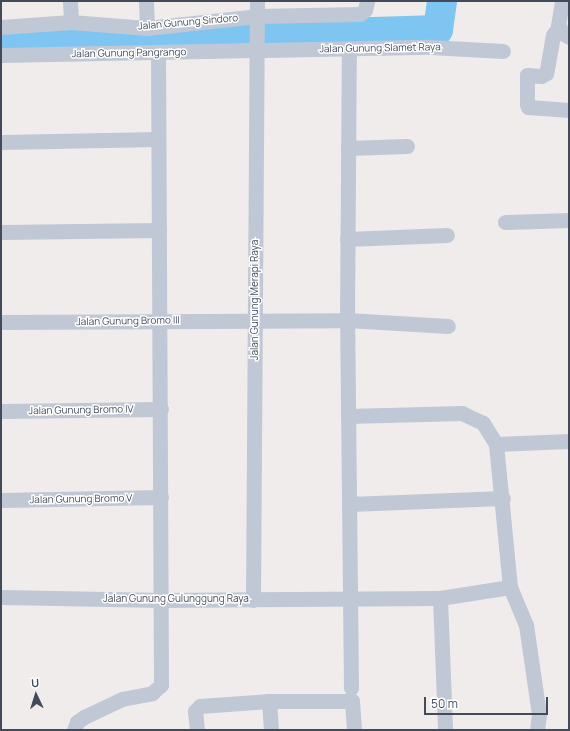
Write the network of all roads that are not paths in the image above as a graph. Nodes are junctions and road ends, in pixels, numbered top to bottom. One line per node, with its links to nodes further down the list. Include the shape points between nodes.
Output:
1 (70, 1): 7 (street)
2 (146, 1): 9 (street)
3 (258, 1): 6 (street, Jalan Gunung Merapi Raya)
4 (367, 1): 6 (street, Jalan Gunung Sindoro, via 365,10 360,14)
5 (562, 1): 10 (street)
6 (257, 19): 9 (street, Jalan Gunung Sindoro); 11 (street, Jalan Gunung Merapi Raya)
7 (71, 22): 8 (street, Jalan Gunung Sindoro); 9 (street, Jalan Gunung Sindoro)
8 (1, 26)
9 (147, 28)
10 (564, 32): 16 (street, via 553,35 546,73 541,76 527,75 527,104 528,107)
11 (258, 47): 12 (street, Jalan Gunung Slamet Raya); 14 (street, Jalan Gunung Pangrango); 27 (street, Jalan Gunung Merapi Raya)
12 (349, 50): 13 (street, Jalan Gunung Slamet Raya, via 430,47); 20 (street)
13 (503, 50)
14 (158, 52): 15 (street, Jalan Gunung Pangrango); 17 (street)
15 (1, 55)
16 (569, 110)
17 (158, 139): 18 (street); 23 (street)
18 (1, 142)
19 (407, 146): 20 (street)
20 (348, 148): 26 (street)
21 (569, 220): 22 (street)
22 (505, 222)
23 (159, 230): 24 (street); 28 (street)
24 (1, 232)
25 (447, 235): 26 (street)
26 (347, 239): 29 (street)
27 (255, 319): 28 (street, Jalan Gunung Bromo III); 29 (street, Jalan Gunung Bromo III); 46 (street, Jalan Gunung Merapi Raya)
28 (160, 320): 30 (street, Jalan Gunung Bromo III); 32 (street)
29 (347, 320): 31 (street, Jalan Gunung Bromo III); 34 (street)
30 (1, 322)
31 (448, 326)
32 (161, 409): 33 (street, Jalan Gunung Bromo IV); 37 (street)
33 (1, 411)
34 (348, 416): 36 (street, via 462,413 483,422); 40 (street)
35 (569, 441): 36 (street)
36 (496, 444): 38 (street)
37 (162, 497): 39 (street, Jalan Gunung Bromo V); 45 (street)
38 (503, 498): 40 (street); 41 (street)
39 (1, 500)
40 (349, 504): 43 (street)
41 (510, 587): 44 (street, Jalan Gunung Gulunggung Raya); 54 (street, via 526,625 539,714)
42 (1, 597): 45 (street, Jalan Gunung Gulunggung Raya)
43 (350, 598): 44 (street, Jalan Gunung Gulunggung Raya); 46 (street, Jalan Gunung Gulunggung Raya); 47 (street)
44 (440, 598): 53 (street)
45 (162, 600): 46 (street, Jalan Gunung Gulunggung Raya); 49 (street, via 159,689 116,702 84,717 77,722)
46 (253, 600)
47 (351, 688)
48 (269, 701): 50 (street, via 200,706 195,712); 51 (street); 52 (street, via 352,701)
49 (74, 730)
50 (196, 730)
51 (271, 730)
52 (354, 730)
53 (445, 730)
54 (537, 730)

